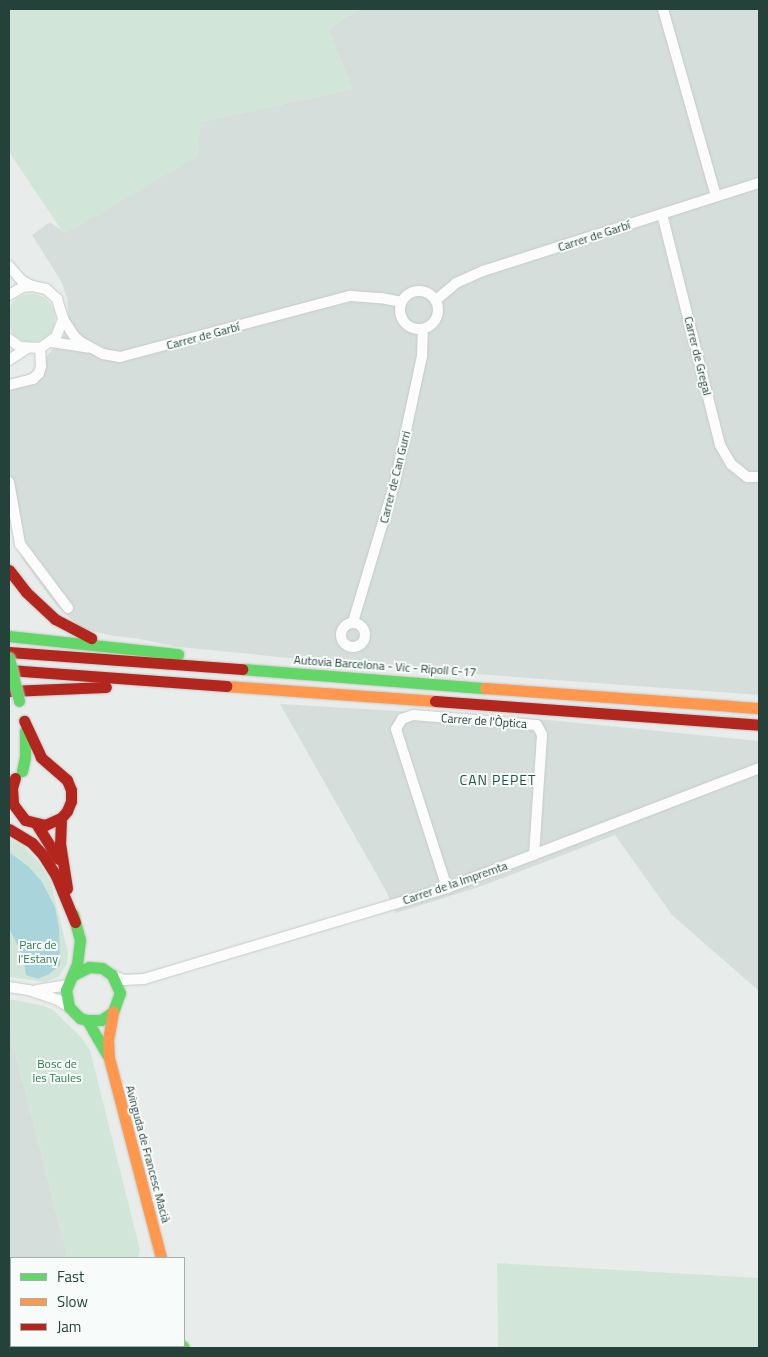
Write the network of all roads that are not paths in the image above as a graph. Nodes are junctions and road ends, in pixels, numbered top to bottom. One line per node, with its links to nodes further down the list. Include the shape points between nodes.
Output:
1 (663, 9): 3 (street)
2 (759, 183): 3 (street, Carrer de Garbí)
3 (716, 196): 4 (street, Carrer de Garbí)
4 (662, 214): 8 (street, Carrer de Garbí, via 482,272 456,283); 19 (street, Carrer de Gregal, via 720,445 731,464 747,477)
5 (9, 266): 6 (street, Carrer de Garbí, via 22,281)
6 (32, 286): 7 (street); 10 (street, Carrer de Garbí, via 46,289 57,299)
7 (9, 295)
8 (436, 300): 9 (street, via 430,294 418,291); 11 (street, via 439,310 436,319)
9 (402, 302): 11 (street, via 400,310 404,322 412,328); 16 (street, Carrer de Garbí, via 350,296 128,356 109,356)
10 (63, 319): 13 (street, via 60,332); 16 (street, Carrer de Garbí, via 74,336)
11 (423, 329): 23 (street, Carrer de Can Gurri, via 422,356 396,482)
12 (9, 339): 15 (street)
13 (52, 342): 14 (street); 16 (street, Carrer de Garbí)
14 (40, 348): 15 (street); 18 (street, via 41,366 33,379)
15 (26, 349): 17 (street)
16 (93, 349)
17 (9, 360)
18 (9, 385)
19 (759, 477)
20 (9, 482): 22 (street, via 20,544)
21 (9, 570): 25 (main road, via 54,619 89,637)
22 (68, 608)
23 (353, 622)
24 (9, 636): 25 (main road)
25 (123, 647): 29 (main road, via 279,664)
26 (9, 652): 29 (main road, Autovia Barcelona - Vic - Ripoll C-17)
27 (9, 658): 33 (main road, bridge)
28 (9, 670): 31 (main road)
29 (316, 676): 32 (main road, Autovia Barcelona - Vic - Ripoll C-17)
30 (9, 691): 31 (main road, via 96,686 234,692)
31 (313, 691): 34 (main road)
32 (759, 708)
33 (24, 722): 35 (main road, via 35,747); 37 (main road, via 26,750)
34 (759, 725)
35 (51, 766): 37 (main road, via 36,765); 39 (main road, via 67,780 71,790 71,801)
36 (759, 768): 42 (street, Carrer de la Impremta)
37 (15, 777): 38 (main road)
38 (12, 810): 40 (main road)
39 (61, 818): 40 (main road, via 53,823); 43 (main road)
40 (37, 825): 43 (main road, via 50,842)
41 (9, 829): 45 (main road, via 32,843 43,856 56,876)
42 (534, 855): 44 (street, Carrer de la Impremta); 44 (street, Carrer de l'Òptica, via 542,735 537,725 413,715 402,719 396,729)
43 (62, 868): 45 (main road)
44 (446, 888): 49 (street, Carrer de la Impremta)
45 (75, 922): 46 (main road)
46 (80, 940): 47 (main road); 50 (main road, via 77,964)
47 (102, 968): 48 (main road); 50 (main road, via 89,967)
48 (112, 975): 49 (street, via 124,980); 53 (main road, via 119,986)
49 (144, 979): 53 (street, via 132,986)
50 (70, 980): 52 (street, via 46,990); 54 (main road, via 66,995)
51 (9, 987): 52 (street)
52 (29, 990): 54 (street)
53 (120, 1000): 55 (main road)
54 (69, 1007): 56 (main road)
55 (113, 1012): 56 (main road, via 101,1020); 57 (main road, via 108,1040)
56 (87, 1020): 57 (main road)
57 (109, 1058): 58 (main road, Avinguda de Francesc Macià)
58 (161, 1257)

